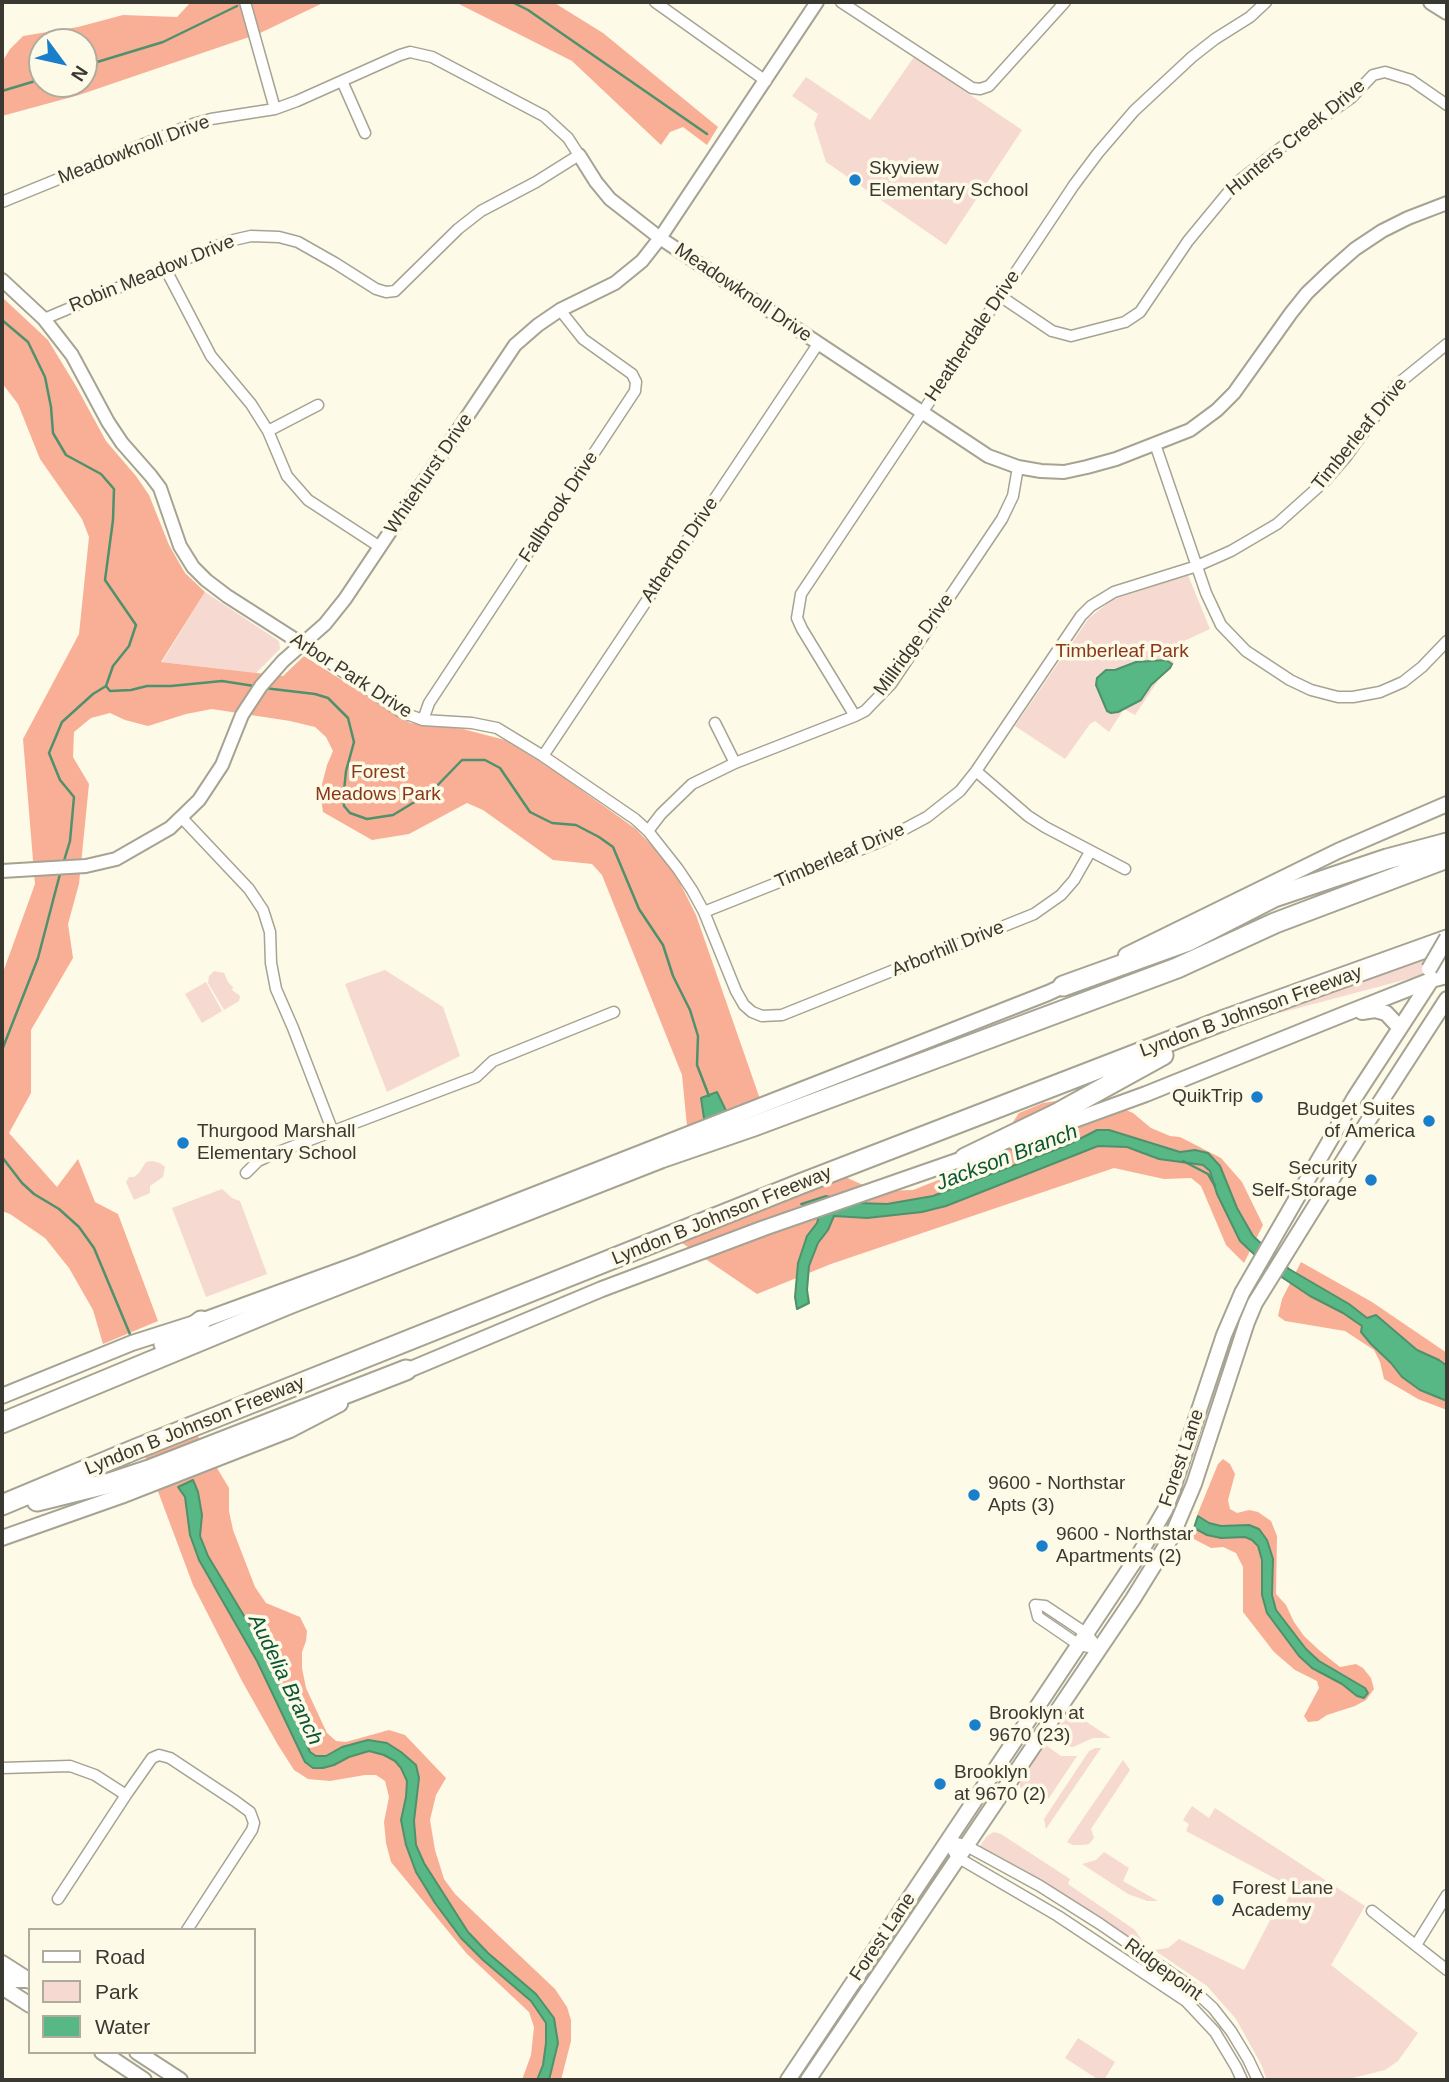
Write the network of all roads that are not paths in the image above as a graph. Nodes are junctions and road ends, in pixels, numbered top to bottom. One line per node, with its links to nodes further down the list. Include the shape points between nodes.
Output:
1 (244, 2): 12 (street)
2 (654, 2): 10 (street)
3 (817, 2): 10 (street, Whitehurst Drive)
4 (841, 2): 5 (street, via 980,89 989,86)
5 (1065, 2)
6 (1266, 2): 20 (street, Heatherdale Drive, via 1192,57 1134,111 1074,185)
7 (1431, 2): 8 (main road)
8 (1447, 12)
9 (342, 81): 12 (street, Meadowknoll Drive); 13 (street); 14 (street, Meadowknoll Drive, via 400,55 419,53 544,116)
10 (765, 81): 17 (street, Whitehurst Drive)
11 (1447, 105): 20 (street, Hunters Creek Drive, via 1411,80 1385,72 1373,75 1351,98 1235,184 1188,241 1140,312 1125,321 1071,337 1052,331)
12 (275, 109): 15 (street, Meadowknoll Drive, via 193,124)
13 (365, 133)
14 (579, 155): 17 (street, Meadowknoll Drive, via 610,199); 18 (street, Robin Meadow Drive, via 481,211 395,291 376,289 317,252 279,237 251,236)
15 (2, 202)
16 (1447, 203): 28 (street, Meadowknoll Drive, via 1382,231 1355,249 1307,293 1226,402 1190,430)
17 (660, 238): 21 (street, Whitehurst Drive, via 625,276); 23 (street, Meadowknoll Drive)
18 (165, 268): 22 (street, Robin Meadow Drive); 27 (street, via 211,356)
19 (2, 280): 22 (street, Arbor Park Drive)
20 (1000, 296): 26 (street, Heatherdale Drive)
21 (560, 310): 30 (street, Whitehurst Drive, via 516,345); 35 (street, Fallbrook Drive, via 583,339 632,374 635,391 429,703)
22 (44, 319): 33 (street, Arbor Park Drive, via 72,355 122,443 160,488 180,546 193,567 227,596)
23 (818, 344): 26 (street, Meadowknoll Drive); 37 (street, Atherton Drive)
24 (1447, 344): 31 (street, Timberleaf Drive, via 1399,383 1346,457 1300,505 1253,540)
25 (318, 405): 27 (street)
26 (923, 412): 29 (street, Meadowknoll Drive, via 988,456); 34 (street, Heatherdale Drive, via 801,594 797,618)
27 (268, 431): 30 (street, via 287,476 308,500)
28 (1155, 444): 29 (street, Meadowknoll Drive, via 1064,472); 31 (street)
29 (1018, 467): 34 (street, Millridge Drive, via 1013,496 1002,519 891,684)
30 (380, 547): 33 (street, Whitehurst Drive, via 345,599)
31 (1197, 566): 32 (street, via 1221,625 1232,638 1262,662 1311,690 1353,697 1390,689 1422,667); 39 (street, Timberleaf Drive, via 1114,592 1091,606)
32 (1447, 641)
33 (302, 645): 35 (street, Arbor Park Drive, via 401,712); 41 (street, Whitehurst Drive, via 261,686 242,715 222,765)
34 (855, 716): 38 (street, Millridge Drive)
35 (423, 720): 37 (street, Arbor Park Drive, via 497,728)
36 (715, 723): 38 (street)
37 (543, 756): 42 (street, Arbor Park Drive)
38 (735, 763): 42 (street, Millridge Drive, via 692,784)
39 (976, 772): 44 (street, via 1028,816); 48 (street, Timberleaf Drive, via 943,805 901,832)
40 (1447, 804): 53 (main road, via 1338,850)
41 (182, 818): 47 (street, Whitehurst Drive, via 116,859 86,866); 62 (street, via 249,888 263,910 276,989)
42 (648, 831): 48 (street, Arbor Park Drive)
43 (1447, 843): 53 (highway, via 1275,897 1188,941)
44 (1090, 852): 46 (street); 57 (street, Arborhill Drive, via 1061,895 1034,914)
45 (1447, 858): 69 (highway, via 1275,923 1177,968 661,1158)
46 (1125, 869)
47 (2, 871)
48 (704, 912): 57 (street, Arbor Park Drive, via 744,1005 762,1016)
49 (1447, 939): 51 (main road, bridge); 58 (highway, Lyndon B Johnson Freeway)
50 (1447, 956): 51 (main road, Forest Lane)
51 (1430, 975): 52 (main road); 56 (main road); 59 (main road, Forest Lane)
52 (1447, 976)
53 (1063, 986): 65 (main road, via 360,1263)
54 (1447, 999): 61 (main road, Forest Lane)
55 (614, 1012): 62 (street, via 493,1061 476,1077)
56 (1347, 1013): 59 (main road, via 1387,1013); 63 (main road, via 1102,1111)
57 (782, 1015)
58 (1227, 1019): 63 (highway, via 1056,1114); 72 (highway, Lyndon B Johnson Freeway, via 800,1184)
59 (1400, 1028): 60 (main road, Forest Lane)
60 (1384, 1053): 61 (main road, via 1389,1074 1367,1111); 70 (main road, Forest Lane, via 1242,1293)
61 (1370, 1118): 71 (main road, Forest Lane, via 1247,1322)
62 (333, 1132): 64 (street, via 258,1161)
63 (965, 1158): 66 (main road, via 602,1289)
64 (246, 1173)
65 (201, 1321): 67 (main road, via 132,1343); 68 (highway, via 179,1338)
66 (406, 1370): 72 (highway, via 123,1479); 73 (main road, via 290,1430)
67 (2, 1396)
68 (2, 1412)
69 (2, 1423)
70 (1191, 1433): 71 (main road); 74 (main road, Forest Lane, via 1165,1510)
71 (1210, 1439): 75 (main road, Forest Lane, via 1172,1536)
72 (2, 1507)
73 (2, 1538)
74 (1083, 1639): 74 (street, via 1045,1606 1035,1605 1038,1617); 75 (street); 76 (main road, Forest Lane)
75 (1099, 1649): 78 (main road, Forest Lane)
76 (1028, 1721): 78 (main road, via 1023,1744 998,1784); 80 (main road, Forest Lane)
77 (2, 1768): 79 (street, via 70,1766 95,1775)
78 (1004, 1789): 81 (main road, Forest Lane)
79 (126, 1796): 84 (street); 87 (street, via 152,1758 159,1755 250,1812 252,1830)
80 (947, 1841): 81 (street, Ridgepoint); 96 (main road, Forest Lane)
81 (961, 1851): 82 (street, Ridgepoint); 85 (street, Ridgepoint); 97 (main road, Forest Lane)
82 (1040, 1886): 85 (street); 89 (street, Ridgepoint)
83 (1447, 1895): 88 (street)
84 (58, 1899)
85 (1032, 1900): 92 (street, Ridgepoint)
86 (1372, 1911): 88 (street)
87 (188, 1928)
88 (1416, 1945): 91 (street)
89 (1150, 1959): 92 (street); 108 (street, Ridgepoint, via 1213,2008)
90 (2, 1963): 94 (main road)
91 (1447, 1970)
92 (1141, 1971): 107 (street, Ridgepoint, via 1206,2021)
93 (2, 1976): 94 (main road)
94 (28, 1980)
95 (2, 1987): 98 (main road)
96 (849, 1989): 97 (main road); 99 (main road, Forest Lane)
97 (862, 1999): 106 (main road, Forest Lane)
98 (28, 2004)
99 (811, 2045): 104 (main road, Forest Lane); 105 (main road, via 814,2057)
100 (105, 2054): 102 (main road)
101 (140, 2054): 103 (main road)
102 (144, 2080)
103 (180, 2080)
104 (788, 2080)
105 (798, 2080)
106 (808, 2080)
107 (1241, 2080)
108 (1258, 2080)

